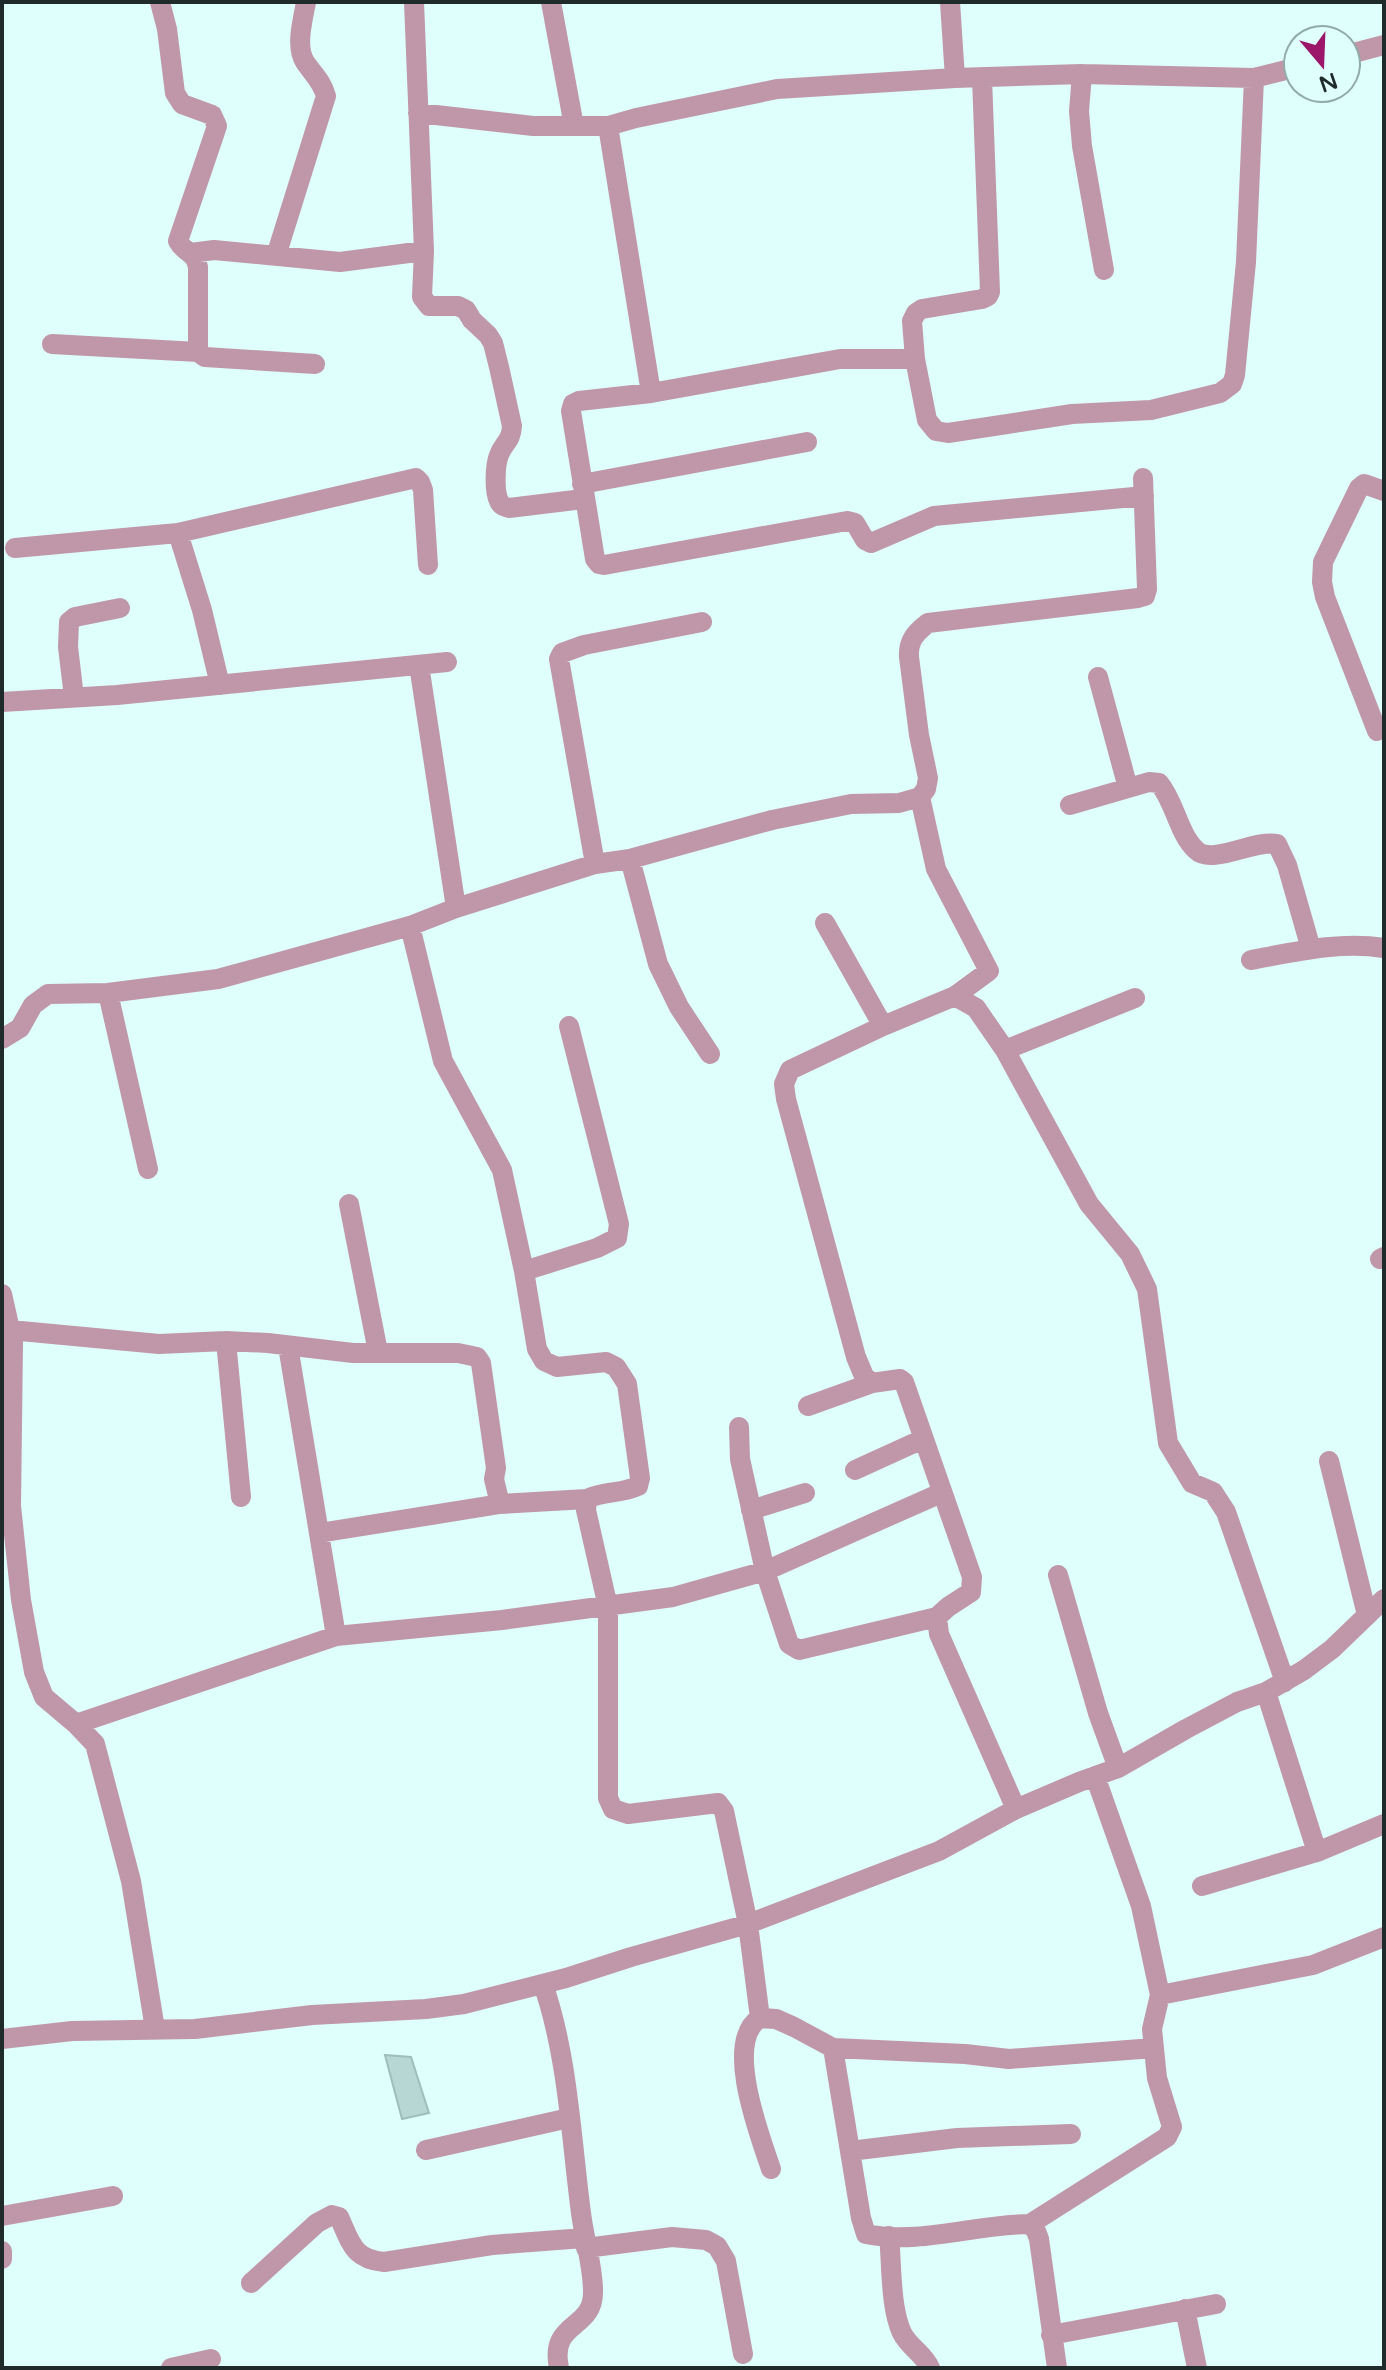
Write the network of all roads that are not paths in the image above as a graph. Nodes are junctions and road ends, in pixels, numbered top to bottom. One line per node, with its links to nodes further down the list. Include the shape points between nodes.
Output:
1 (160, 2): 17 (street, via 175,93 182,104 212,115 217,126 180,230 178,241)
2 (306, 2): 18 (street, via 304,59 326,96)
3 (414, 2): 13 (street)
4 (551, 2): 14 (street)
5 (950, 2): 10 (street)
6 (1384, 45): 7 (street)
7 (1362, 51)
8 (1282, 71): 12 (street)
9 (1082, 74): 11 (street); 12 (street); 19 (street, via 1082,146)
10 (955, 78): 11 (street); 15 (street, via 777,89)
11 (982, 78): 22 (street, via 990,292 982,299 916,313)
12 (1254, 78): 22 (street, via 1246,262 1232,384 1220,393 1151,410 1072,414 948,433 936,431 927,420)
13 (418, 113): 14 (street); 16 (street)
14 (574, 126): 15 (street)
15 (608, 126): 24 (street)
16 (424, 251): 18 (street, via 340,262); 27 (street, via 424,303 466,310 493,343 512,426 495,466 498,500 509,508)
17 (191, 253): 18 (street); 21 (street, via 198,267)
18 (276, 256)
19 (1104, 270)
20 (52, 344): 21 (street)
21 (198, 352): 23 (street, via 205,357)
22 (915, 359): 24 (street, via 840,359)
23 (315, 364)
24 (651, 393): 27 (street, via 573,404)
25 (807, 442): 27 (street)
26 (1384, 491): 39 (street, via 1364,484 1359,488 1323,562 1322,582)
27 (582, 492): 41 (street, via 595,559 604,565 847,521 871,543 934,516 1144,487 1145,596 928,623 915,632 908,647 928,778)
28 (178, 533): 29 (street); 30 (street, via 416,478 423,490); 36 (street)
29 (15, 548)
30 (428, 565)
31 (120, 608): 37 (street, via 69,622)
32 (702, 622): 44 (street, via 584,645 559,659)
33 (447, 662): 34 (street)
34 (419, 665): 36 (street); 45 (street)
35 (1098, 677): 40 (street)
36 (220, 685): 37 (street)
37 (74, 697): 38 (street)
38 (2, 702)
39 (1377, 731)
40 (1128, 788): 42 (street); 49 (street, via 1159,783 1197,852 1220,854 1277,844)
41 (920, 797): 43 (street, via 772,820); 52 (street, via 936,869 989,971)
42 (1070, 805)
43 (630, 859): 44 (street); 58 (street, via 658,964)
44 (595, 864): 45 (street)
45 (456, 908): 47 (street)
46 (825, 923): 55 (street)
47 (410, 926): 51 (street, via 218,979); 61 (street, via 443,1061 502,1170)
48 (1384, 948): 49 (street, via 1362,944)
49 (1311, 949): 50 (street)
50 (1251, 960)
51 (108, 993): 56 (street, via 48,994 33,1005 20,1028); 59 (street)
52 (955, 996): 55 (street); 57 (street, via 976,1008)
53 (1135, 998): 57 (street)
54 (569, 1026): 61 (street, via 619,1224 617,1238)
55 (883, 1026): 67 (street, via 790,1070 784,1084 856,1357)
56 (2, 1039)
57 (1005, 1050): 88 (street, via 1089,1204 1130,1254 1147,1289 1168,1443 1192,1483 1213,1492 1226,1512)
58 (710, 1054)
59 (148, 1169)
60 (349, 1204): 66 (street)
61 (524, 1271): 76 (street, via 537,1349 544,1361 557,1367 606,1362 627,1384 638,1486)
62 (2, 1294): 63 (street)
63 (10, 1330): 64 (street, via 159,1344); 80 (street)
64 (226, 1341): 65 (street); 75 (street)
65 (288, 1346): 66 (street); 79 (street)
66 (378, 1352): 77 (street, via 477,1357)
67 (872, 1383): 68 (street); 70 (street, via 904,1382)
68 (808, 1406)
69 (739, 1427): 78 (street)
70 (923, 1439): 72 (street); 74 (street)
71 (1329, 1461): 85 (street)
72 (855, 1470)
73 (805, 1493): 78 (street)
74 (941, 1493): 81 (street); 86 (street, via 972,1577 971,1592)
75 (241, 1497)
76 (587, 1499): 77 (street); 84 (street)
77 (500, 1504): 79 (street)
78 (751, 1510): 81 (street)
79 (319, 1533): 87 (street)
80 (8, 1536): 90 (street, via 34,1672 44,1697)
81 (765, 1571): 84 (street, via 673,1597); 86 (street, via 789,1644 799,1650)
82 (1058, 1575): 91 (street)
83 (1384, 1599): 85 (street)
84 (608, 1607): 87 (street); 97 (street, via 608,1798 613,1809 628,1814 718,1803)
85 (1367, 1615): 88 (street, via 1332,1649)
86 (937, 1617): 93 (street, via 939,1634)
87 (336, 1636): 90 (street)
88 (1285, 1682): 89 (street)
89 (1266, 1692): 91 (street, via 1237,1702); 95 (street)
90 (76, 1724): 102 (street, via 95,1744 131,1881)
91 (1118, 1768): 92 (street)
92 (1095, 1776): 93 (street); 100 (street, via 1141,1906)
93 (1016, 1809): 97 (street, via 939,1851)
94 (1384, 1824): 95 (street)
95 (1317, 1852): 96 (street)
96 (1202, 1886)
97 (748, 1924): 99 (street); 101 (street)
98 (1384, 1937): 100 (street, via 1313,1965)
99 (543, 1984): 102 (street, via 426,2009); 106 (street)
100 (1160, 1995): 105 (street, via 1152,2029)
101 (760, 2018): 104 (street, via 776,2019); 110 (street, via 748,2031 743,2053 751,2108)
102 (155, 2029): 103 (street)
103 (2, 2039)
104 (833, 2048): 105 (street, via 1009,2059); 109 (street)
105 (1154, 2048): 113 (street, via 1172,2127 1167,2137)
106 (569, 2118): 108 (street); 115 (street)
107 (1071, 2134): 109 (street, via 957,2138)
108 (426, 2150)
109 (850, 2151): 114 (street, via 866,2234)
110 (771, 2169)
111 (113, 2196): 112 (street)
112 (2, 2216)
113 (1030, 2224): 114 (street); 121 (street, via 1039,2239)
114 (889, 2236): 126 (street, via 903,2336)
115 (585, 2243): 118 (street, via 492,2245 370,2261 355,2251 339,2217 332,2215); 122 (street, via 672,2237 717,2246 726,2261); 125 (street, via 592,2305 558,2341)
116 (2, 2251): 117 (street)
117 (2, 2259)
118 (251, 2283)
119 (1216, 2304): 120 (street)
120 (1185, 2309): 121 (street); 128 (street)
121 (1051, 2335): 127 (street)
122 (743, 2354)
123 (211, 2359): 124 (street)
124 (171, 2368)
125 (559, 2368)
126 (930, 2368)
127 (1057, 2368)
128 (1197, 2368)

